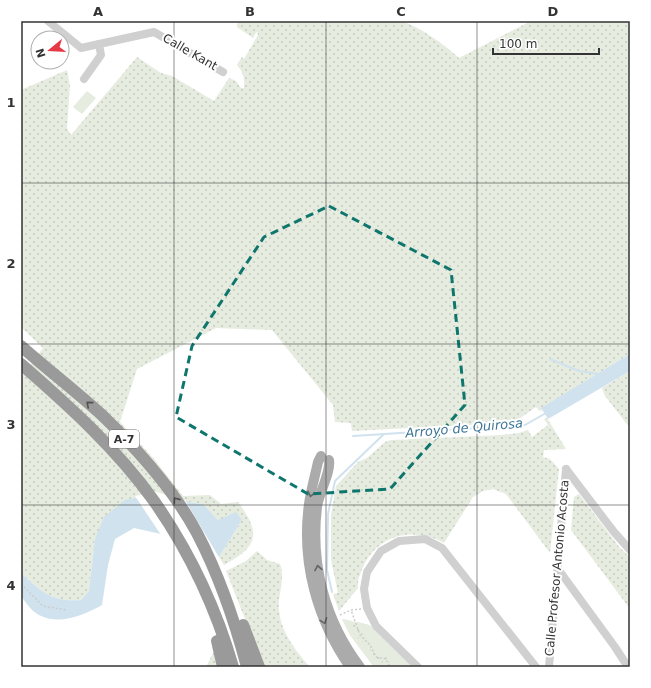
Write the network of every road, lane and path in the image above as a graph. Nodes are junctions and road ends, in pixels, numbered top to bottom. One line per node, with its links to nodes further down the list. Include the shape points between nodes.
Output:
1 (48, 21): 2 (street, Calle Kant, via 81,48)
2 (99, 44): 3 (street, Calle Kant, via 154,32); 4 (street, via 101,55)
3 (223, 72)
4 (84, 79)
5 (21, 346): 14 (highway, A-7, one-way to 5, via 197,533 177,501 151,467 104,418)
6 (24, 366): 15 (highway, A-7, via 89,427 122,464 167,534)
7 (630, 550): 8 (street, Calle Profesor Antonio Acosta, via 566,469)
8 (558, 569): 25 (street, Calle Profesor Antonio Acosta); 26 (street)
9 (21, 584): 11 (path, via 43,606)
10 (367, 608): 12 (path); 23 (street, via 376,626); 24 (street, via 364,589 367,572 381,552 399,541 425,540 442,548)
11 (67, 610)
12 (351, 610): 13 (path); 22 (path, via 360,635 370,645 376,657 386,659)
13 (339, 615)
14 (245, 643): 18 (highway, A-7); 19 (highway)
15 (223, 647): 16 (highway); 17 (highway)
16 (223, 667)
17 (233, 667)
18 (247, 667)
19 (259, 667)
20 (350, 667): 21 (main road, one-way to 20, via 336,628 326,605 315,554 317,506 330,465 325,458 318,462 309,503 308,554 312,583 326,628)
21 (360, 667)
22 (390, 667)
23 (418, 667)
24 (536, 667)
25 (548, 667)
26 (628, 667)

